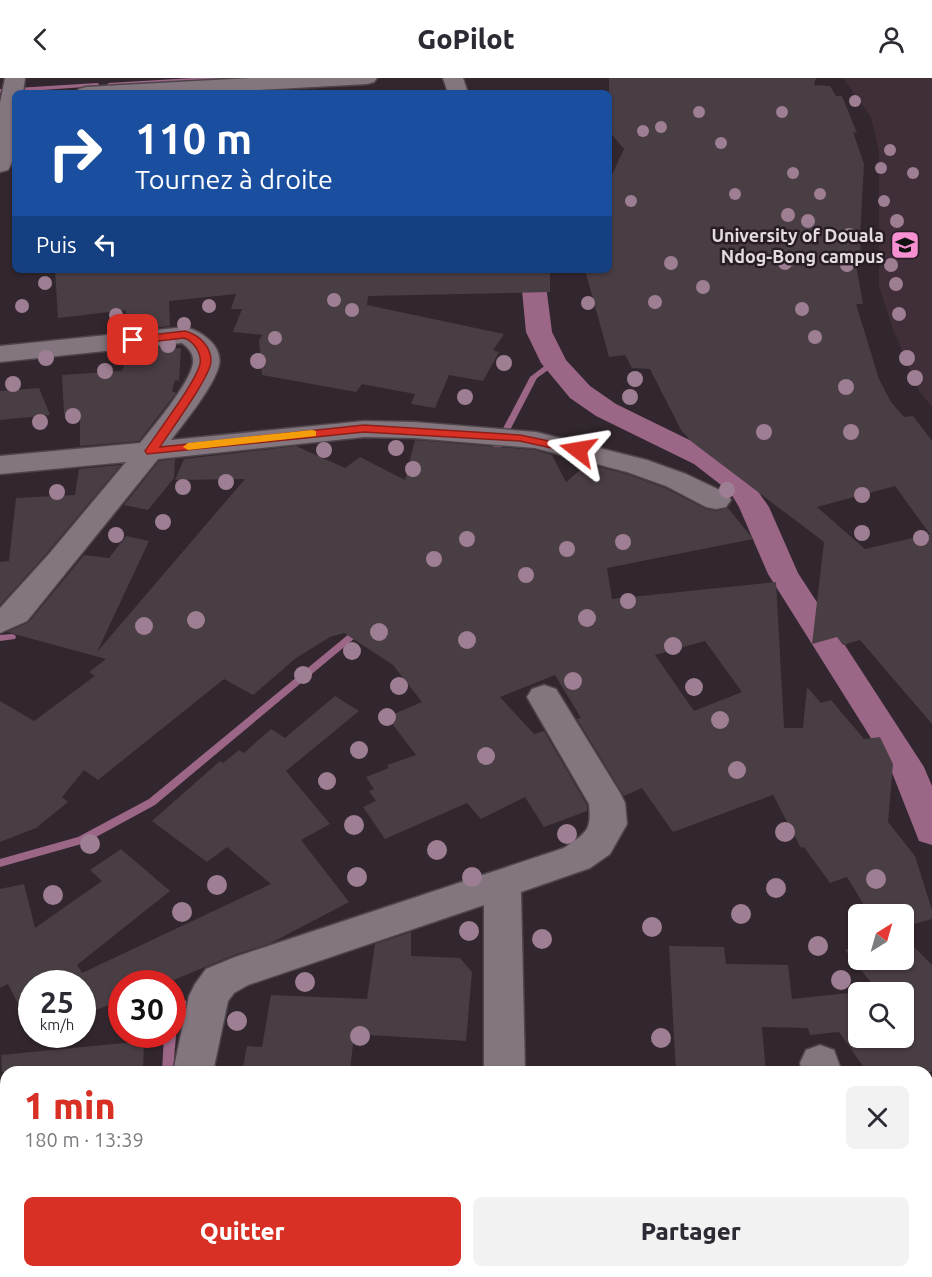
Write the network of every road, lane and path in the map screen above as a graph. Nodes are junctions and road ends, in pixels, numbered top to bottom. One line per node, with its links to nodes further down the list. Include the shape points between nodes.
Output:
1 (367, 78): 2 (street)
2 (142, 90)
3 (10, 92): 4 (street)
4 (0, 165)
5 (0, 354): 6 (street, via 176,335 194,338 204,350 206,363)
6 (151, 451): 7 (street); 8 (street, via 364,429 520,438 637,466); 9 (street, via 16,613)
7 (0, 465)
8 (716, 500)
9 (0, 622)
10 (544, 697): 11 (street, via 607,803 609,824 597,844 577,858)
11 (502, 884): 12 (street, via 220,981 209,996); 13 (street)
12 (193, 1066)
13 (505, 1066)

